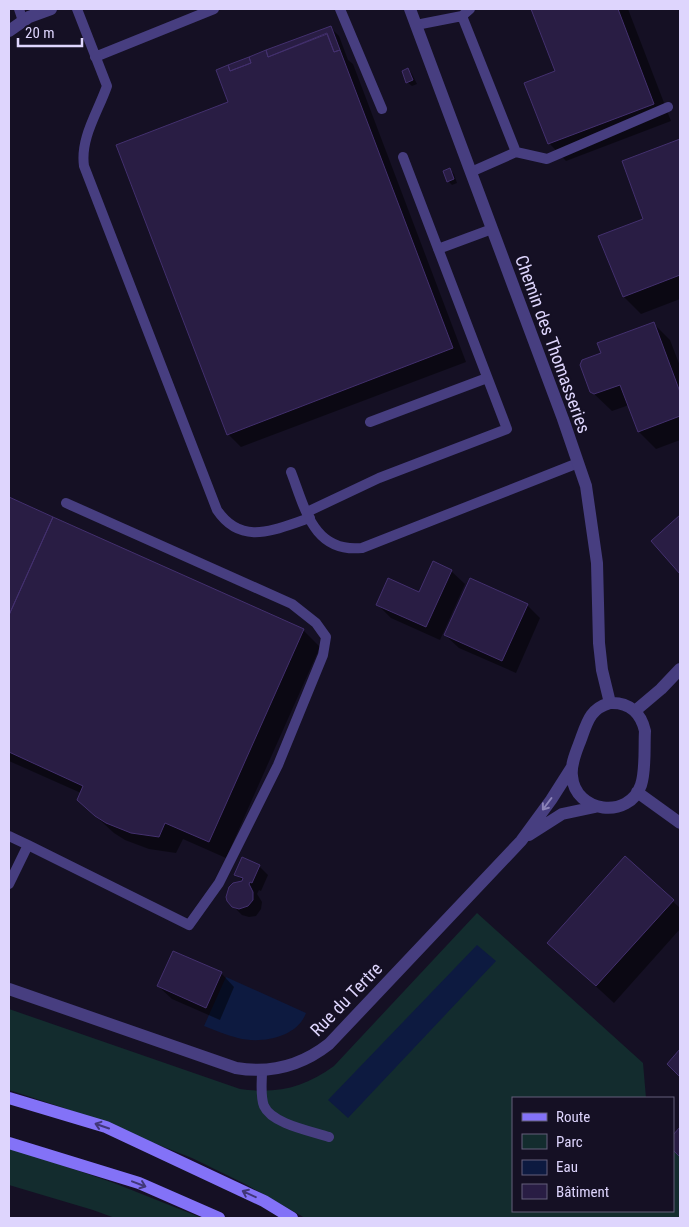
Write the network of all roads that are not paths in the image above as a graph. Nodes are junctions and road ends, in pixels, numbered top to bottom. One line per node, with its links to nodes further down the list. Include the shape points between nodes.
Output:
1 (51, 9): 7 (street, via 29,17)
2 (77, 9): 10 (lane)
3 (214, 9): 10 (lane)
4 (340, 9): 12 (lane)
5 (410, 9): 8 (street, Chemin des Thomasseries)
6 (466, 12): 8 (lane); 13 (lane)
7 (21, 15): 9 (street)
8 (416, 25): 15 (street, Chemin des Thomasseries)
9 (9, 31)
10 (95, 57): 23 (lane, via 107,86 84,140 84,166 217,510 229,525 251,533 263,533)
11 (668, 107): 13 (lane, via 547,159)
12 (382, 110)
13 (516, 152): 15 (lane)
14 (403, 157): 17 (lane)
15 (471, 172): 16 (street, Chemin des Thomasseries)
16 (492, 229): 17 (lane); 20 (street, Chemin des Thomasseries)
17 (438, 249): 18 (lane)
18 (487, 378): 19 (lane); 23 (lane, via 507,429 379,478)
19 (370, 422)
20 (578, 463): 23 (lane, via 362,548 330,544 314,528); 25 (street, Chemin des Thomasseries, via 586,486 597,563 599,643)
21 (291, 472): 23 (lane)
22 (66, 503): 33 (lane, via 292,604 316,623 326,637 323,655 278,765 219,883 189,925)
23 (308, 515)
24 (680, 669): 26 (street)
25 (610, 703): 26 (street, via 623,704); 27 (street, via 597,709 588,719)
26 (635, 711): 28 (street, via 645,731 641,785)
27 (572, 767): 29 (street, via 576,791); 32 (street, Rue du Tertre, one-way to 32)
28 (637, 792): 29 (street, via 623,805); 30 (street)
29 (595, 807): 32 (street, Rue du Tertre, via 562,814)
30 (680, 823)
31 (9, 836): 33 (lane)
32 (521, 841): 36 (street, Rue du Tertre, via 329,1044 294,1065)
33 (28, 845): 34 (lane)
34 (9, 884)
35 (9, 989): 36 (street, Rue du Tertre, via 236,1068)
36 (262, 1071): 38 (lane, via 263,1101 271,1116)
37 (9, 1098): 41 (main road, one-way to 37, via 264,1201 106,1127)
38 (329, 1137)
39 (9, 1143): 40 (main road, one-way to 40, via 138,1183)
40 (219, 1218)
41 (292, 1218)

